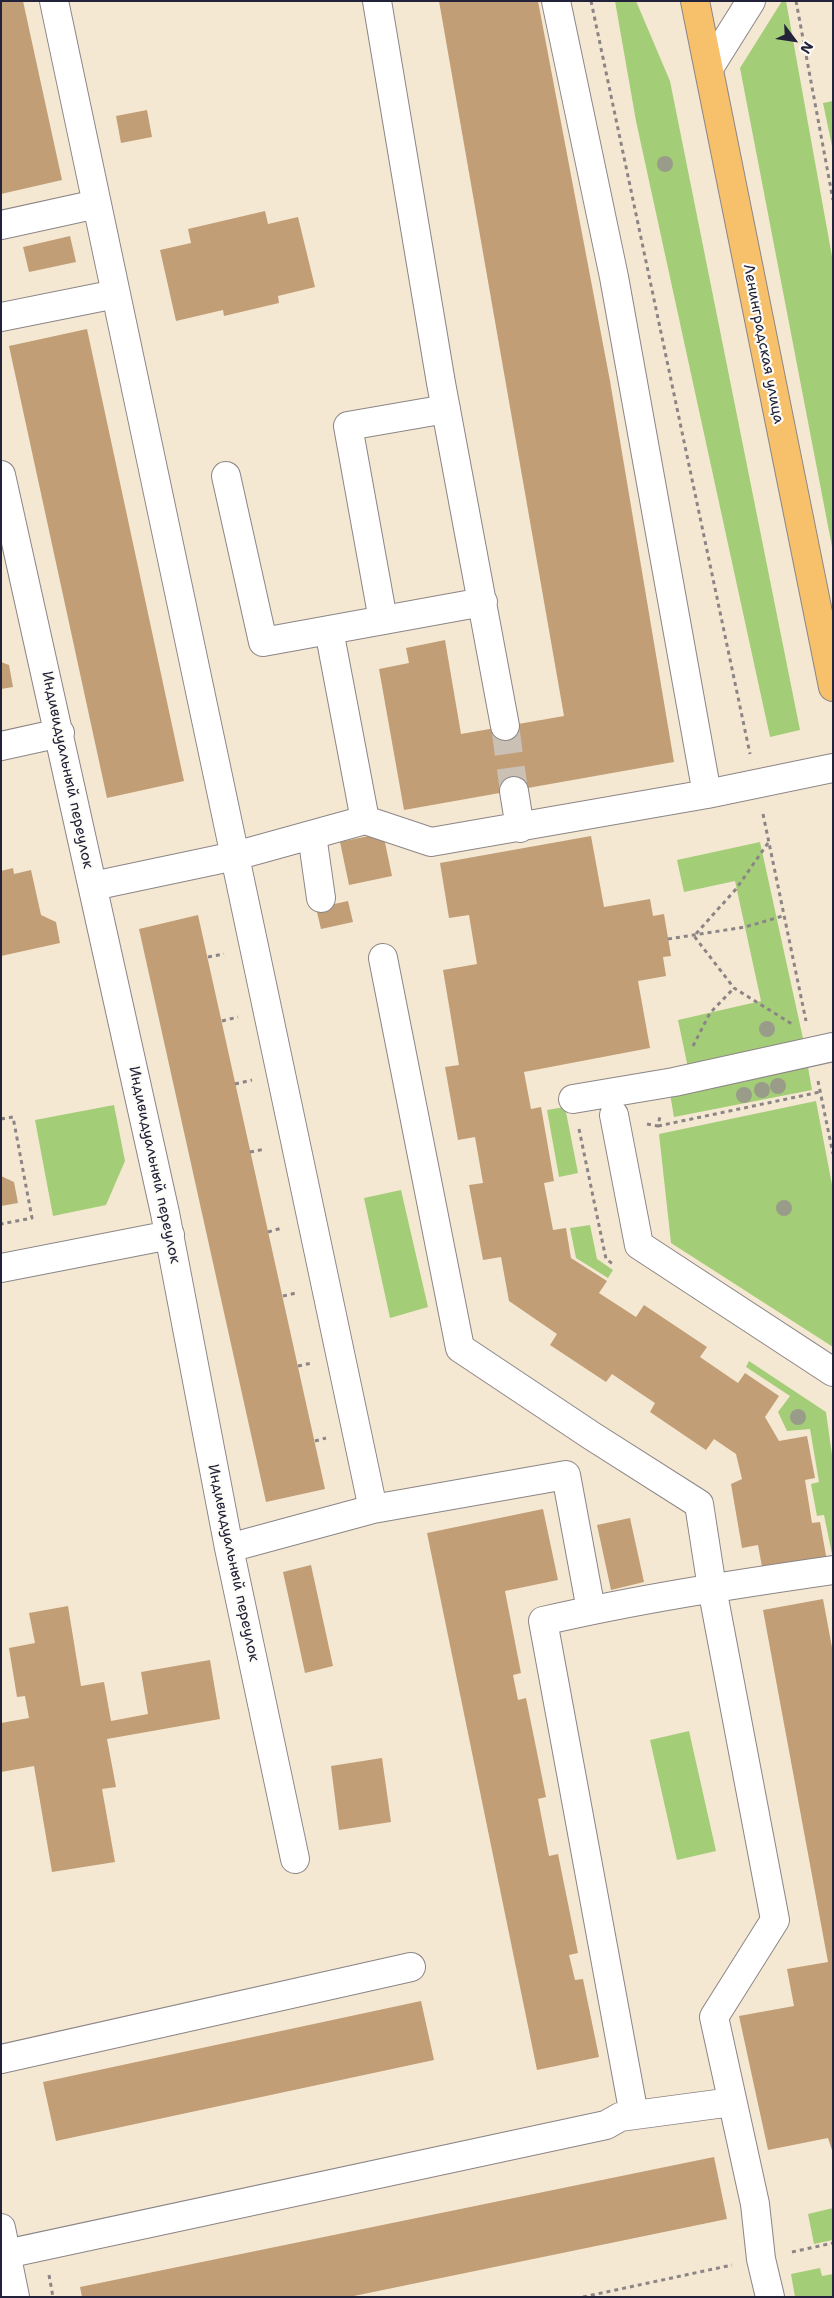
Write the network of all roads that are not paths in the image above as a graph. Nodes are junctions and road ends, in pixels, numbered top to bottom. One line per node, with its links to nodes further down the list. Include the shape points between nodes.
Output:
1 (54, 1): 7 (street)
2 (377, 1): 11 (street)
3 (556, 1): 24 (street, via 614,277)
4 (695, 1): 6 (main road, Ленинградская улица)
5 (751, 1): 6 (street)
6 (709, 68): 18 (main road, Ленинградская улица)
7 (97, 204): 8 (street); 9 (street)
8 (1, 225)
9 (116, 294): 10 (street); 28 (street)
10 (1, 317)
11 (446, 409): 15 (street); 16 (street, via 348,426)
12 (1, 474): 14 (street, Индивидуальный переулок)
13 (226, 476): 17 (street, via 263,642)
14 (9, 549): 20 (street, Индивидуальный переулок)
15 (483, 602): 16 (street); 19 (street)
16 (383, 620): 17 (street)
17 (329, 630): 25 (street)
18 (833, 686)
19 (505, 726)
20 (60, 733): 21 (street); 29 (street, Индивидуальный переулок)
21 (1, 746)
22 (833, 768): 24 (street)
23 (514, 791): 26 (street)
24 (707, 794): 26 (street)
25 (365, 820): 26 (street, via 432,842); 27 (street)
26 (520, 828)
27 (312, 835): 28 (street); 30 (street)
28 (235, 856): 29 (street); 38 (street)
29 (93, 886): 35 (street, Индивидуальный переулок)
30 (322, 898)
31 (384, 958): 41 (street, via 460,1348 699,1504)
32 (818, 1043): 33 (street, via 674,1082)
33 (572, 1099)
34 (614, 1115): 37 (street, via 638,1246)
35 (170, 1235): 36 (street); 39 (street, Индивидуальный переулок)
36 (1, 1268)
37 (833, 1372)
38 (373, 1509): 39 (street); 42 (street, via 566,1475)
39 (229, 1548): 43 (street, Индивидуальный переулок)
40 (833, 1570): 41 (street)
41 (712, 1588): 42 (street); 46 (street, via 775,1920 714,2017)
42 (591, 1610): 47 (street, via 542,1621)
43 (295, 1859)
44 (411, 1967): 45 (street)
45 (1, 2059)
46 (732, 2102): 47 (street); 51 (street, via 755,2204)
47 (634, 2115): 49 (street, via 606,2124)
48 (1, 2228): 49 (street)
49 (4, 2255): 50 (street)
50 (15, 2297)
51 (770, 2297)

